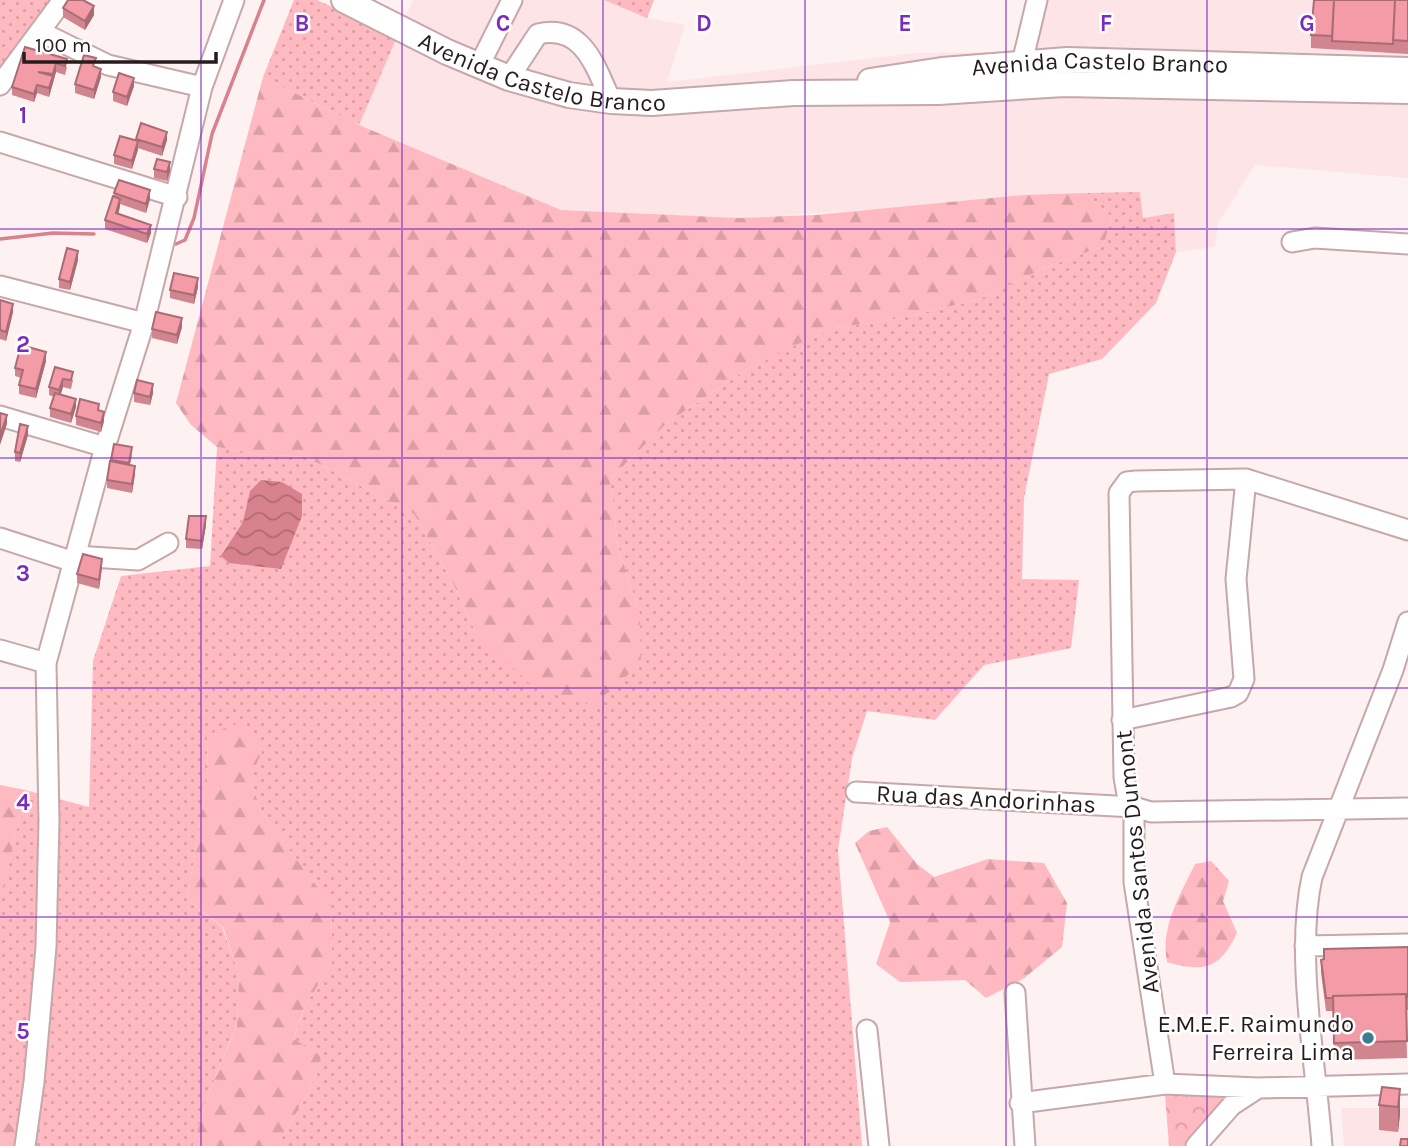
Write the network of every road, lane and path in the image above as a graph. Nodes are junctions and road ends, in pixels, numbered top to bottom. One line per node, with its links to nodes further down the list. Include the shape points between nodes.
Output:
1 (63, 0): 6 (street)
2 (234, 0): 12 (street)
3 (344, 0): 8 (main road, Avenida Castelo Branco)
4 (512, 0): 8 (street)
5 (1037, 0): 7 (street)
6 (41, 32): 11 (street); 12 (street, via 108,65)
7 (1023, 63): 9 (main road, Avenida Castelo Branco, via 1129,61); 14 (main road, Avenida Castelo Branco, via 942,70)
8 (479, 66): 10 (main road, Avenida Castelo Branco)
9 (1408, 70)
10 (509, 78): 15 (main road, Avenida Castelo Branco); 15 (street, via 538,34 573,37 588,52)
11 (0, 85)
12 (202, 87): 17 (street)
13 (1408, 91): 14 (main road, Avenida Castelo Branco, via 1064,84 938,92)
14 (793, 93): 15 (main road, Avenida Castelo Branco, via 652,103)
15 (611, 101)
16 (0, 142): 17 (street)
17 (177, 197): 21 (street)
18 (1292, 242): 19 (street, via 1315,238)
19 (1408, 244)
20 (0, 286): 21 (street)
21 (144, 323): 23 (street)
22 (0, 416): 23 (street)
23 (105, 447): 28 (street)
24 (1246, 479): 25 (street); 33 (street, via 1236,579 1244,679 1238,693); 33 (street, Avenida Santos Dumont, via 1136,481 1127,482 1119,493)
25 (1408, 530)
26 (0, 538): 28 (street)
27 (168, 543): 28 (street, via 138,561)
28 (74, 559): 31 (street)
29 (1408, 622): 32 (street)
30 (0, 650): 31 (street)
31 (46, 663): 47 (street, via 46,947)
32 (1401, 670): 37 (street)
33 (1122, 720): 35 (street, Avenida Santos Dumont, via 1124,777)
34 (856, 792): 35 (street, Rua das Andorinhas)
35 (1134, 807): 37 (street, Rua das Andorinhas, via 1151,812); 42 (street, Avenida Santos Dumont, via 1134,882)
36 (1408, 808): 37 (street, Rua das Andorinhas)
37 (1340, 810): 39 (street, via 1312,877)
38 (1408, 944): 39 (street)
39 (1305, 946): 44 (street)
40 (1015, 993): 46 (street)
41 (867, 1030): 48 (street)
42 (1165, 1084): 45 (street); 46 (street)
43 (1408, 1084): 44 (street)
44 (1317, 1086): 45 (street); 51 (street)
45 (1258, 1088): 50 (street, via 1232,1105)
46 (1020, 1102): 49 (street)
47 (25, 1146)
48 (879, 1146)
49 (1025, 1146)
50 (1196, 1146)
51 (1322, 1146)

